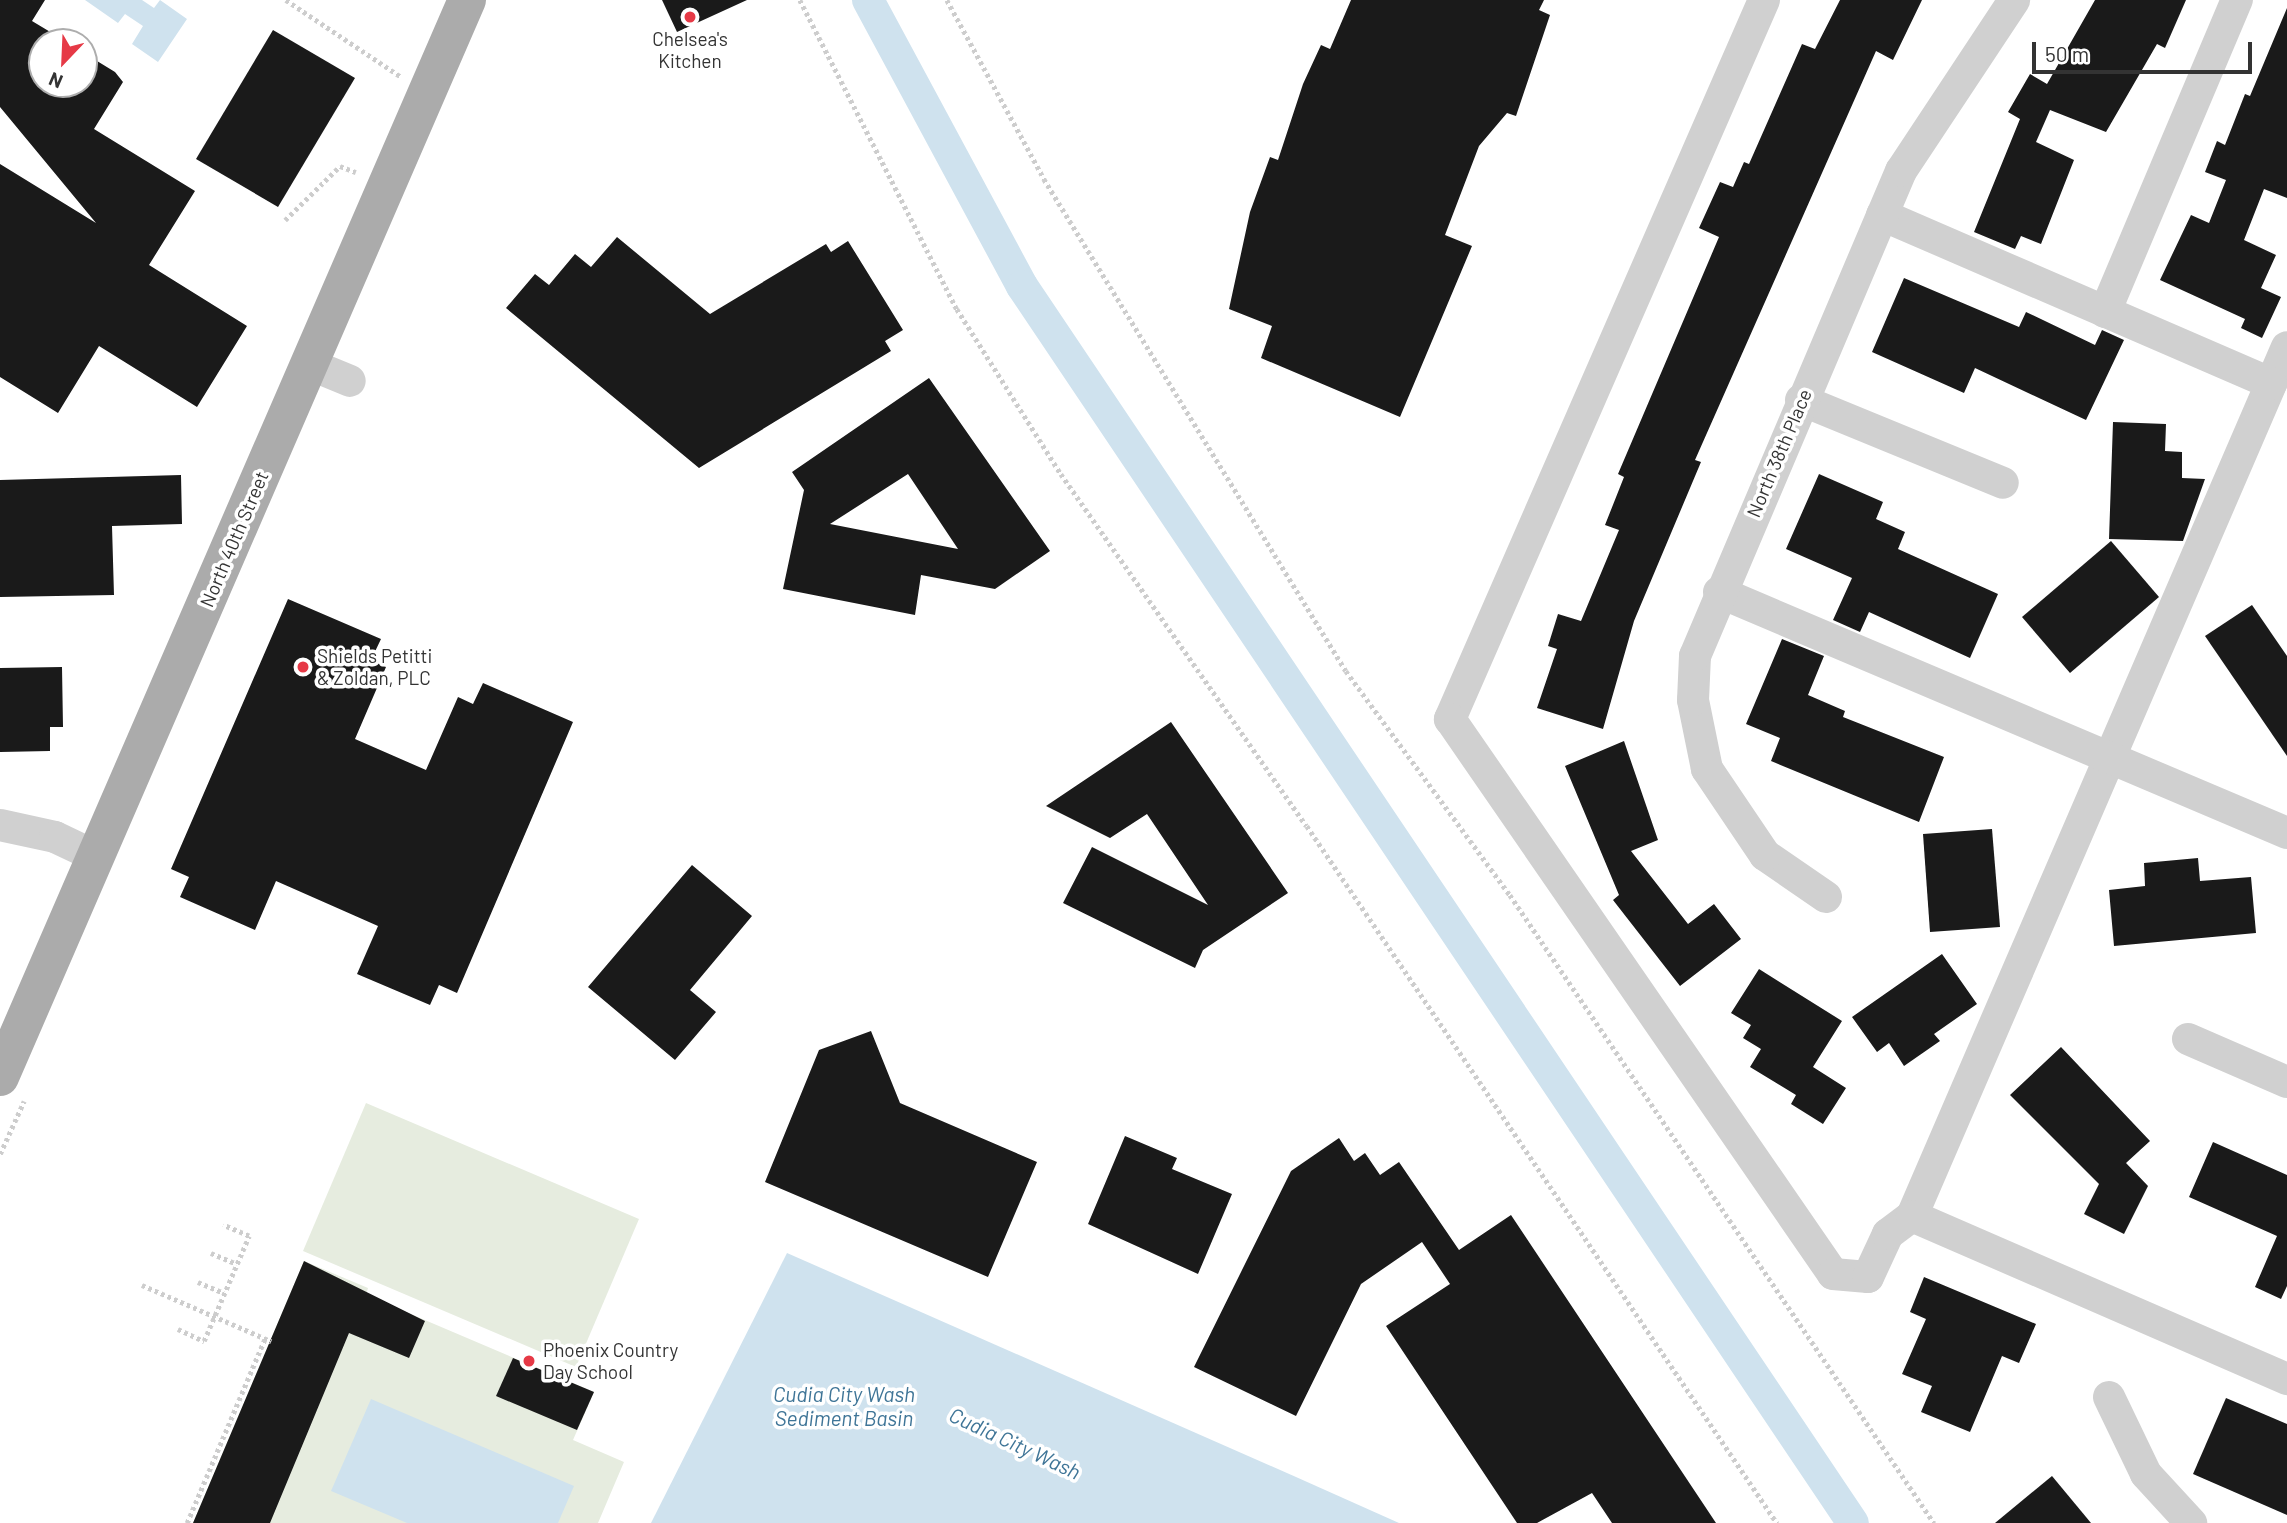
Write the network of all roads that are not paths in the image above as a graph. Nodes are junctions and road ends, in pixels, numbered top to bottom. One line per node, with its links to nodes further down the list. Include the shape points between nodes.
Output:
1 (467, 0): 8 (main road, North 40th Street)
2 (1764, 0): 22 (street, via 1450,719 1833,1274 1868,1278 1888,1234)
3 (2014, 0): 5 (street, North 38th Place, via 1901,171)
4 (2238, 0): 6 (street)
5 (1882, 215): 6 (street); 11 (street, North 38th Place)
6 (2105, 312): 10 (street)
7 (2287, 347): 10 (street)
8 (309, 364): 9 (street); 17 (main road, North 40th Street)
9 (350, 381)
10 (2271, 383): 14 (street)
11 (1801, 400): 12 (street); 13 (street, North 38th Place)
12 (2003, 483)
13 (1719, 592): 14 (street); 18 (street, North 38th Place, via 1695,656 1693,700 1707,769 1765,855)
14 (2109, 757): 16 (street); 22 (street)
15 (0, 825): 17 (street, via 55,837)
16 (2287, 833)
17 (95, 856): 20 (main road, North 40th Street)
18 (1826, 897)
19 (2188, 1039): 21 (street)
20 (2, 1067)
21 (2287, 1082)
22 (1912, 1216): 23 (street)
23 (2287, 1379)
24 (2109, 1397): 25 (street, via 2146,1474)
25 (2191, 1523)

